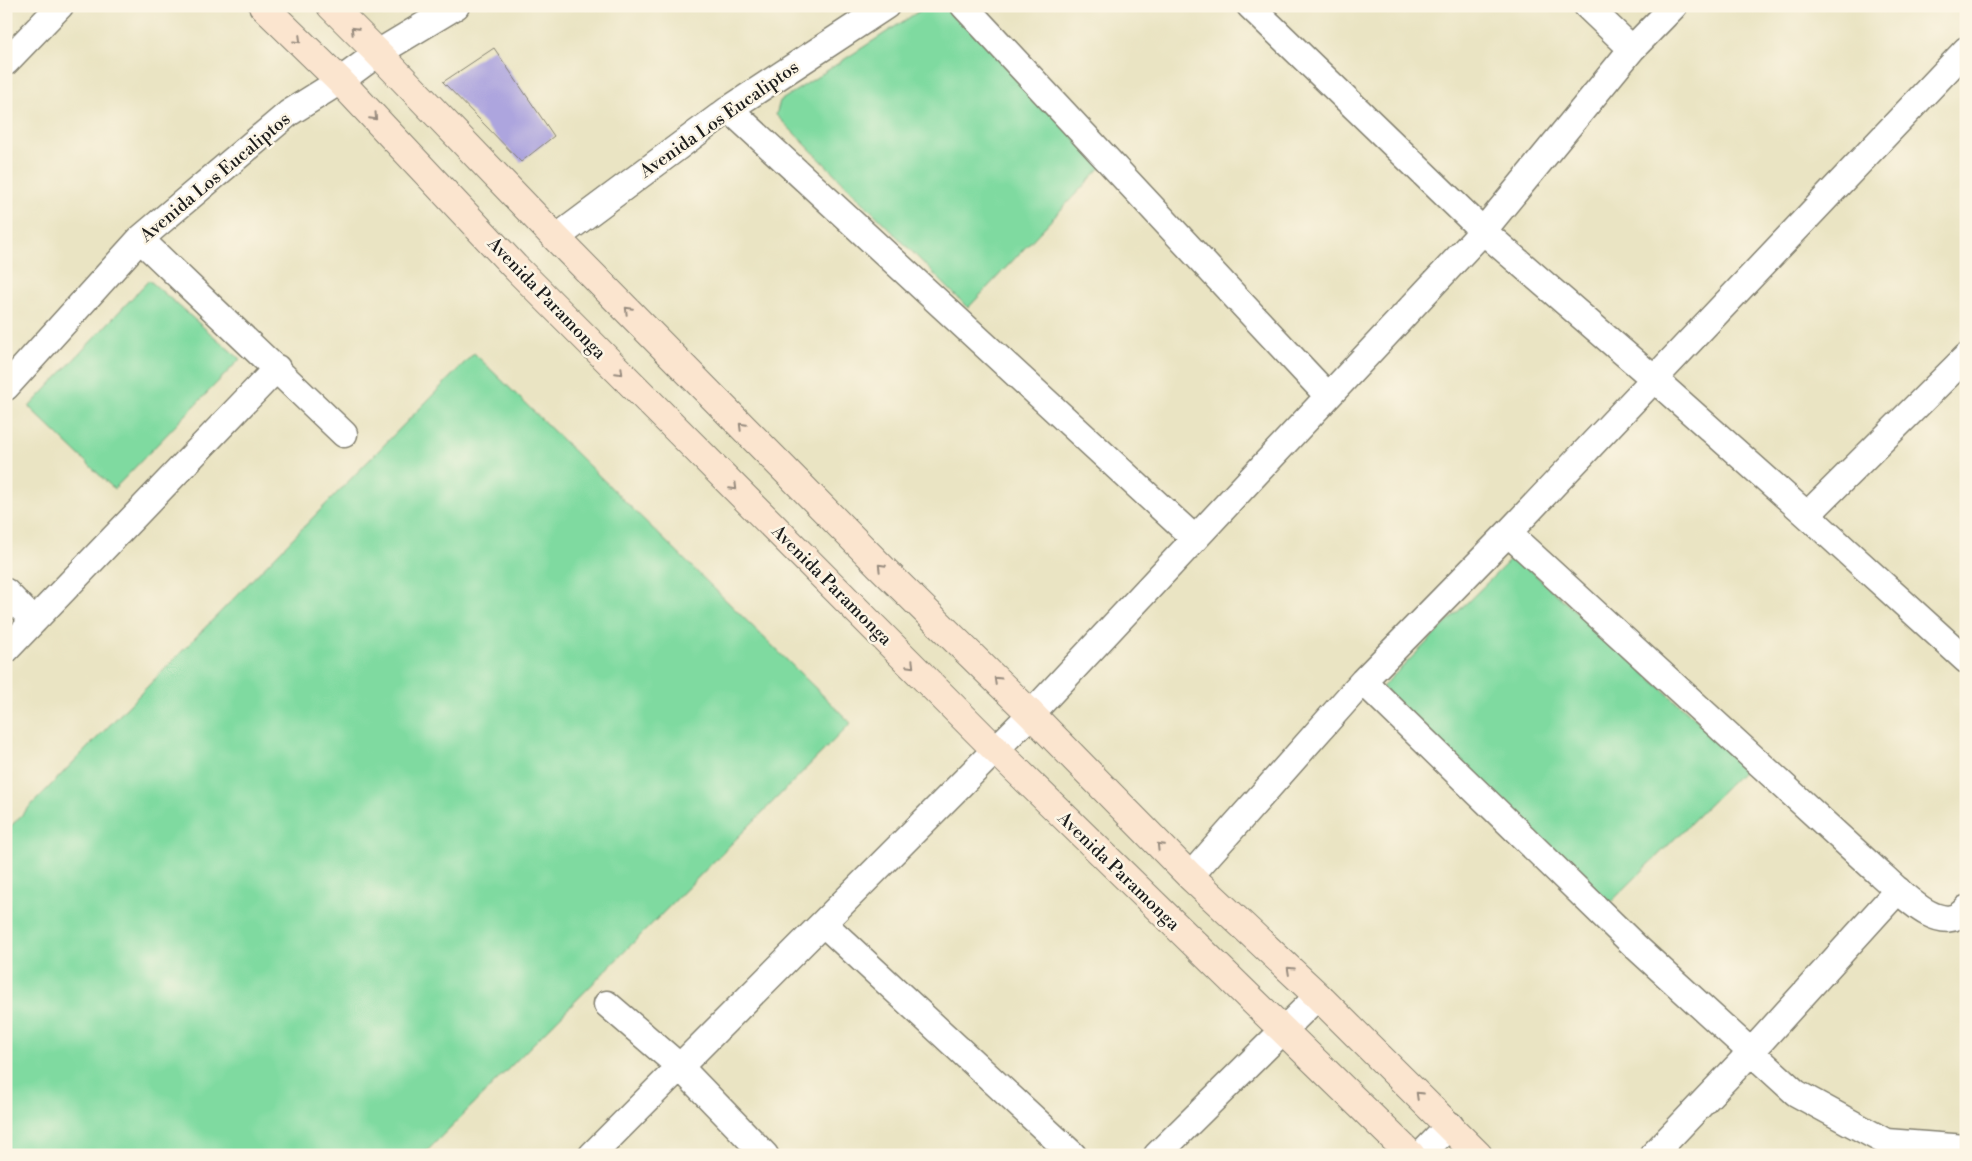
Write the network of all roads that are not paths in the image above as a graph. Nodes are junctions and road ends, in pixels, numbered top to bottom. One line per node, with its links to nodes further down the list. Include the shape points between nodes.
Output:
1 (60, 6): 13 (street)
2 (262, 6): 14 (street, Avenida Paramonga, one-way to 14)
3 (331, 6): 12 (street, one-way to 3)
4 (456, 6): 12 (street, Avenida Los Eucaliptos)
5 (886, 6): 15 (street, Avenida Los Eucaliptos)
6 (964, 6): 23 (street)
7 (1250, 6): 16 (street)
8 (1587, 6): 10 (street)
9 (1674, 6): 10 (street)
10 (1632, 49): 16 (street)
11 (1966, 50): 21 (street)
12 (378, 53): 14 (street, Avenida Los Eucaliptos); 17 (street)
13 (6, 62)
14 (340, 81): 18 (street, Avenida Los Eucaliptos, via 289,113); 34 (street, Avenida Paramonga, one-way to 34, via 515,267)
15 (729, 109): 17 (street, Avenida Los Eucaliptos); 27 (street)
16 (1483, 231): 21 (street); 23 (street)
17 (556, 238): 33 (street, one-way to 17)
18 (140, 239): 20 (street); 22 (street, Avenida Los Eucaliptos)
19 (1964, 362): 25 (street)
20 (277, 368): 24 (street); 29 (street)
21 (1653, 378): 25 (street); 26 (street)
22 (6, 387)
23 (1328, 396): 27 (street)
24 (344, 434)
25 (1807, 515): 31 (street)
26 (1508, 533): 32 (street); 36 (street)
27 (1195, 539): 33 (street)
28 (6, 592): 29 (street)
29 (34, 621): 30 (street)
30 (6, 650)
31 (1966, 660)
32 (1362, 681): 35 (street); 42 (street, via 1635,946)
33 (1031, 714): 34 (street); 35 (street, one-way to 33)
34 (996, 750): 38 (street); 41 (street, Avenida Paramonga)
35 (1190, 876): 39 (street, one-way to 35)
36 (1898, 890): 37 (street, via 1926,913 1942,920 1960,916); 42 (street)
37 (1966, 909)
38 (824, 924): 43 (street); 48 (street)
39 (1318, 996): 41 (street); 44 (street, one-way to 39)
40 (607, 1004): 43 (street)
41 (1284, 1031): 49 (street); 50 (street, Avenida Paramonga)
42 (1751, 1052): 45 (street, via 1796,1093 1886,1142); 53 (street)
43 (679, 1066): 46 (street); 47 (street)
44 (1450, 1125): 51 (street); 52 (street)
45 (1966, 1148)
46 (592, 1155)
47 (765, 1155)
48 (1073, 1155)
49 (1157, 1155)
50 (1411, 1155)
51 (1421, 1155)
52 (1478, 1155)
53 (1653, 1155)

